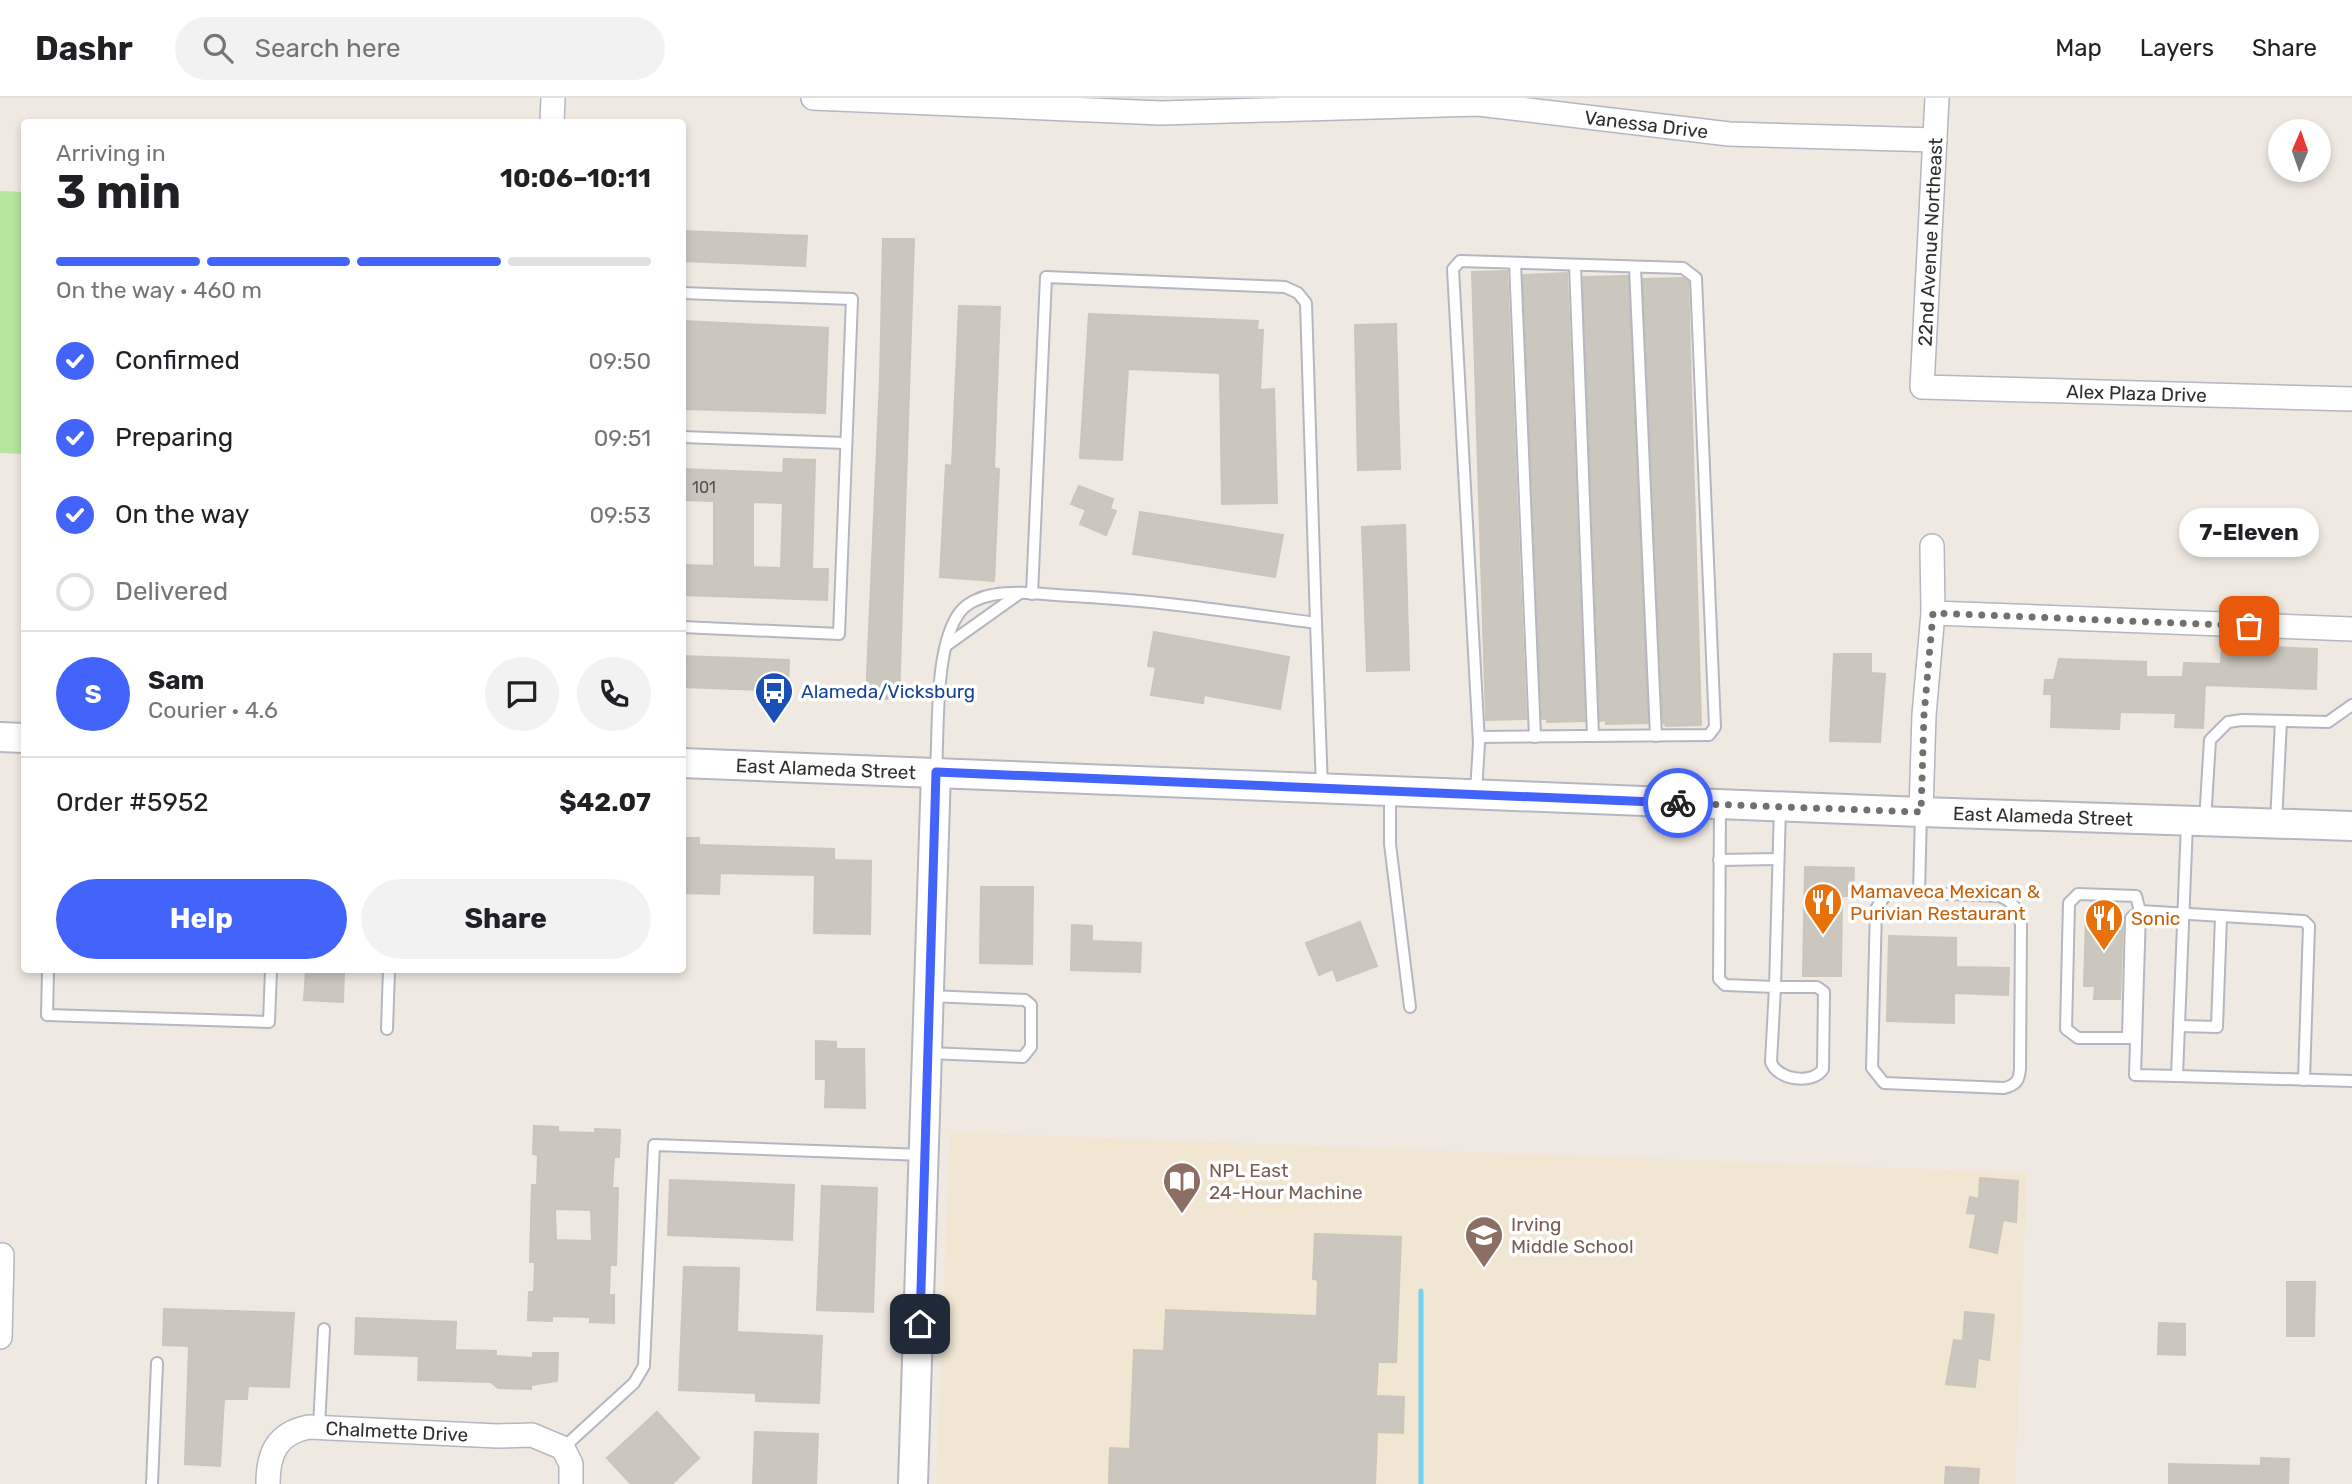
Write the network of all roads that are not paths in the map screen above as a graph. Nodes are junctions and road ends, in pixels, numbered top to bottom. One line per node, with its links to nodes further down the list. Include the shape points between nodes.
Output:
1 (553, 98): 5 (street)
2 (813, 98): 4 (street, Vanessa Drive, via 1161,113)
3 (1937, 98): 6 (street, 22nd Avenue Northeast)
4 (1297, 104): 6 (street, Vanessa Drive, via 1478,104 1717,134)
5 (552, 119)
6 (1935, 140): 11 (street, 22nd Avenue Northeast)
7 (1515, 263): 8 (lane); 28 (lane, via 1460,261 1453,269); 29 (lane)
8 (1575, 265): 9 (lane); 25 (lane)
9 (1635, 267): 26 (lane); 26 (lane, via 1683,268 1696,278 1715,727 1709,736)
10 (686, 293): 14 (lane, via 852,299)
11 (1922, 387): 12 (street, Alex Plaza Drive)
12 (2352, 399)
13 (686, 437): 14 (lane)
14 (846, 443): 20 (lane, via 839,634)
15 (1932, 546): 18 (street)
16 (1020, 593): 17 (lane); 22 (lane); 22 (lane, via 975,600 960,611)
17 (1032, 594): 19 (lane, via 1144,601); 19 (lane, via 1045,277 1284,287 1307,303)
18 (1933, 613): 21 (street); 38 (street)
19 (1315, 623): 33 (lane)
20 (686, 627)
21 (2352, 629)
22 (947, 645): 32 (lane)
23 (2352, 705): 24 (lane, via 2328,722)
24 (2281, 720): 39 (lane, via 2228,722 2218,729 2210,740); 40 (lane)
25 (1593, 736): 26 (lane); 29 (lane)
26 (1656, 736)
27 (0, 737): 30 (street)
28 (1479, 737): 29 (lane); 35 (lane)
29 (1535, 737)
30 (21, 738)
31 (686, 763): 32 (street, East Alameda Street)
32 (936, 772): 33 (street, East Alameda Street); 52 (street)
33 (1322, 789): 34 (street, East Alameda Street)
34 (1390, 792): 35 (street, East Alameda Street); 53 (lane, via 1390,844)
35 (1476, 795): 36 (street, East Alameda Street)
36 (1720, 804): 37 (street, East Alameda Street); 43 (lane)
37 (1780, 807): 38 (street, East Alameda Street); 42 (lane)
38 (1921, 812): 39 (street, East Alameda Street); 44 (lane)
39 (2196, 821): 40 (street, East Alameda Street); 46 (lane)
40 (2276, 823): 41 (street, East Alameda Street)
41 (2352, 826)
42 (1778, 859): 43 (lane); 51 (lane)
43 (1719, 860): 51 (lane, via 1719,979 1725,985)
44 (1919, 893): 44 (lane, via 1999,896 2017,909 2021,925 2020,1069 2013,1086 1884,1083 1874,1075 1876,909 1887,894)
45 (2140, 911): 46 (lane); 56 (lane); 56 (lane, via 2136,896 2078,894 2069,903 2066,1029 2078,1038)
46 (2183, 911): 47 (lane); 54 (lane)
47 (2221, 917): 54 (lane, via 2217,1027); 59 (lane, via 2304,921 2309,926)
48 (48, 973): 49 (lane, via 47,1015 269,1022)
49 (271, 973)
50 (389, 973): 55 (lane)
51 (1775, 987): 51 (lane, via 1774,1070 1783,1076 1819,1076 1823,1069 1824,992 1817,987)
52 (929, 996): 57 (street); 57 (lane, via 1025,1000 1031,1005 1031,1047 1023,1056)
53 (1410, 1007)
54 (2179, 1026): 58 (lane)
55 (387, 1029)
56 (2132, 1038): 58 (lane, via 2135,1075)
57 (928, 1053): 61 (street)
58 (2177, 1076): 59 (lane)
59 (2304, 1080): 60 (lane)
60 (2352, 1081)
61 (925, 1155): 67 (lane, via 654,1145 644,1366 634,1383); 71 (street)
62 (2, 1255): 64 (street)
63 (324, 1329): 66 (lane)
64 (0, 1337)
65 (157, 1363): 68 (lane)
66 (319, 1427): 67 (street, Chalmette Drive, via 532,1435); 69 (street, Chalmette Drive, via 299,1429 281,1438 271,1454)
67 (563, 1448): 70 (street, via 571,1464)
68 (152, 1484)
69 (268, 1484)
70 (571, 1484)
71 (913, 1484)

